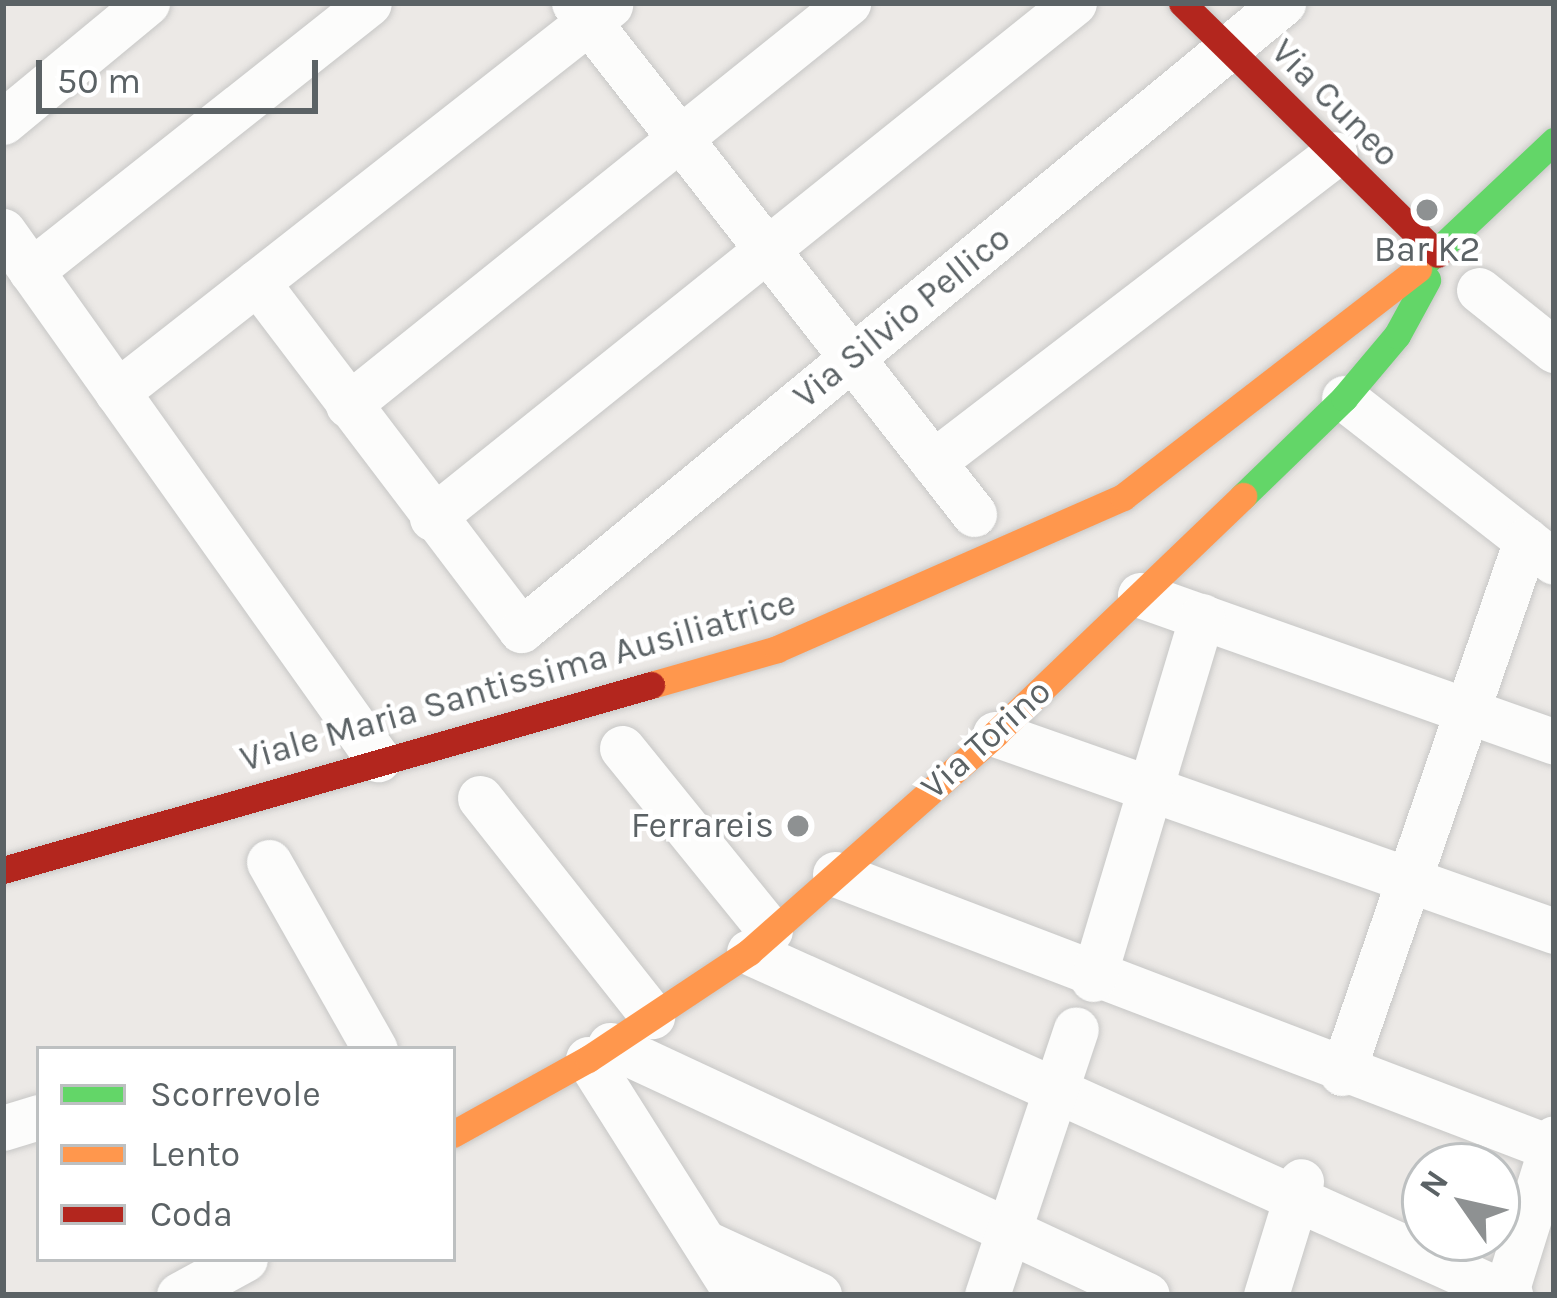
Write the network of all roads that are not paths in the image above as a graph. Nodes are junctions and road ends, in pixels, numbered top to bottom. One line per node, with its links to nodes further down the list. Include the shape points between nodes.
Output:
1 (146, 3): 9 (street)
2 (369, 3): 16 (street)
3 (848, 3): 10 (street)
4 (1074, 3): 14 (street)
5 (1182, 3): 8 (main road, Via Cuneo)
6 (1283, 3): 8 (street, Via Silvio Pellico)
7 (592, 9): 10 (street); 17 (street)
8 (1228, 48): 12 (main road, Via Cuneo); 20 (street, Via Silvio Pellico)
9 (3, 122)
10 (680, 138): 14 (street); 23 (street)
11 (1554, 141): 15 (main road, Viale Maria Santissima Ausiliatrice)
12 (1335, 154): 15 (main road, Via Cuneo); 24 (street)
13 (3, 231): 16 (street)
14 (767, 250): 20 (street); 26 (street)
15 (1437, 254): 22 (main road, Via Torino, via 1419,300); 34 (main road, Viale Maria Santissima Ausiliatrice, via 1123,497 777,649)
16 (32, 271): 21 (street)
17 (257, 282): 21 (street); 23 (street)
18 (1479, 290): 19 (street)
19 (1554, 350)
20 (852, 358): 24 (street); 26 (street, Via Silvio Pellico, via 521,630)
21 (117, 392): 34 (street)
22 (1344, 398): 27 (street); 28 (main road, Via Torino)
23 (348, 405): 26 (street)
24 (934, 462): 25 (street)
25 (974, 514)
26 (432, 518)
27 (1540, 551): 30 (street)
28 (1140, 595): 29 (street); 31 (main road, Via Torino)
29 (1202, 616): 30 (street); 35 (street)
30 (1468, 713): 32 (street); 40 (street)
31 (995, 734): 35 (street); 39 (main road, Via Torino)
32 (1554, 742)
33 (622, 748): 42 (street)
34 (377, 759): 38 (main road, Viale Maria Santissima Ausiliatrice)
35 (1150, 787): 40 (street); 43 (street)
36 (480, 798): 44 (street)
37 (269, 862): 46 (street)
38 (3, 870)
39 (835, 874): 42 (main road, Via Torino); 43 (street)
40 (1407, 881): 41 (street); 48 (street)
41 (1554, 931)
42 (760, 941): 44 (main road, Via Torino); 49 (street)
43 (1093, 979): 48 (street)
44 (652, 1016): 47 (main road, Via Torino)
45 (1076, 1029): 49 (street)
46 (373, 1046)
47 (599, 1052): 52 (main road, Via Torino); 55 (street); 56 (street)
48 (1342, 1073): 53 (street)
49 (1056, 1089): 54 (street); 55 (street)
50 (36, 1118): 51 (street)
51 (3, 1128)
52 (456, 1133)
53 (1553, 1145): 58 (street)
54 (1299, 1188): 58 (street); 64 (street)
55 (1008, 1229): 62 (street); 63 (street)
56 (710, 1245): 60 (street); 61 (street)
57 (238, 1262): 59 (street)
58 (1507, 1294)
59 (178, 1295)
60 (737, 1295)
61 (819, 1295)
62 (987, 1295)
63 (1147, 1295)
64 (1266, 1295)

